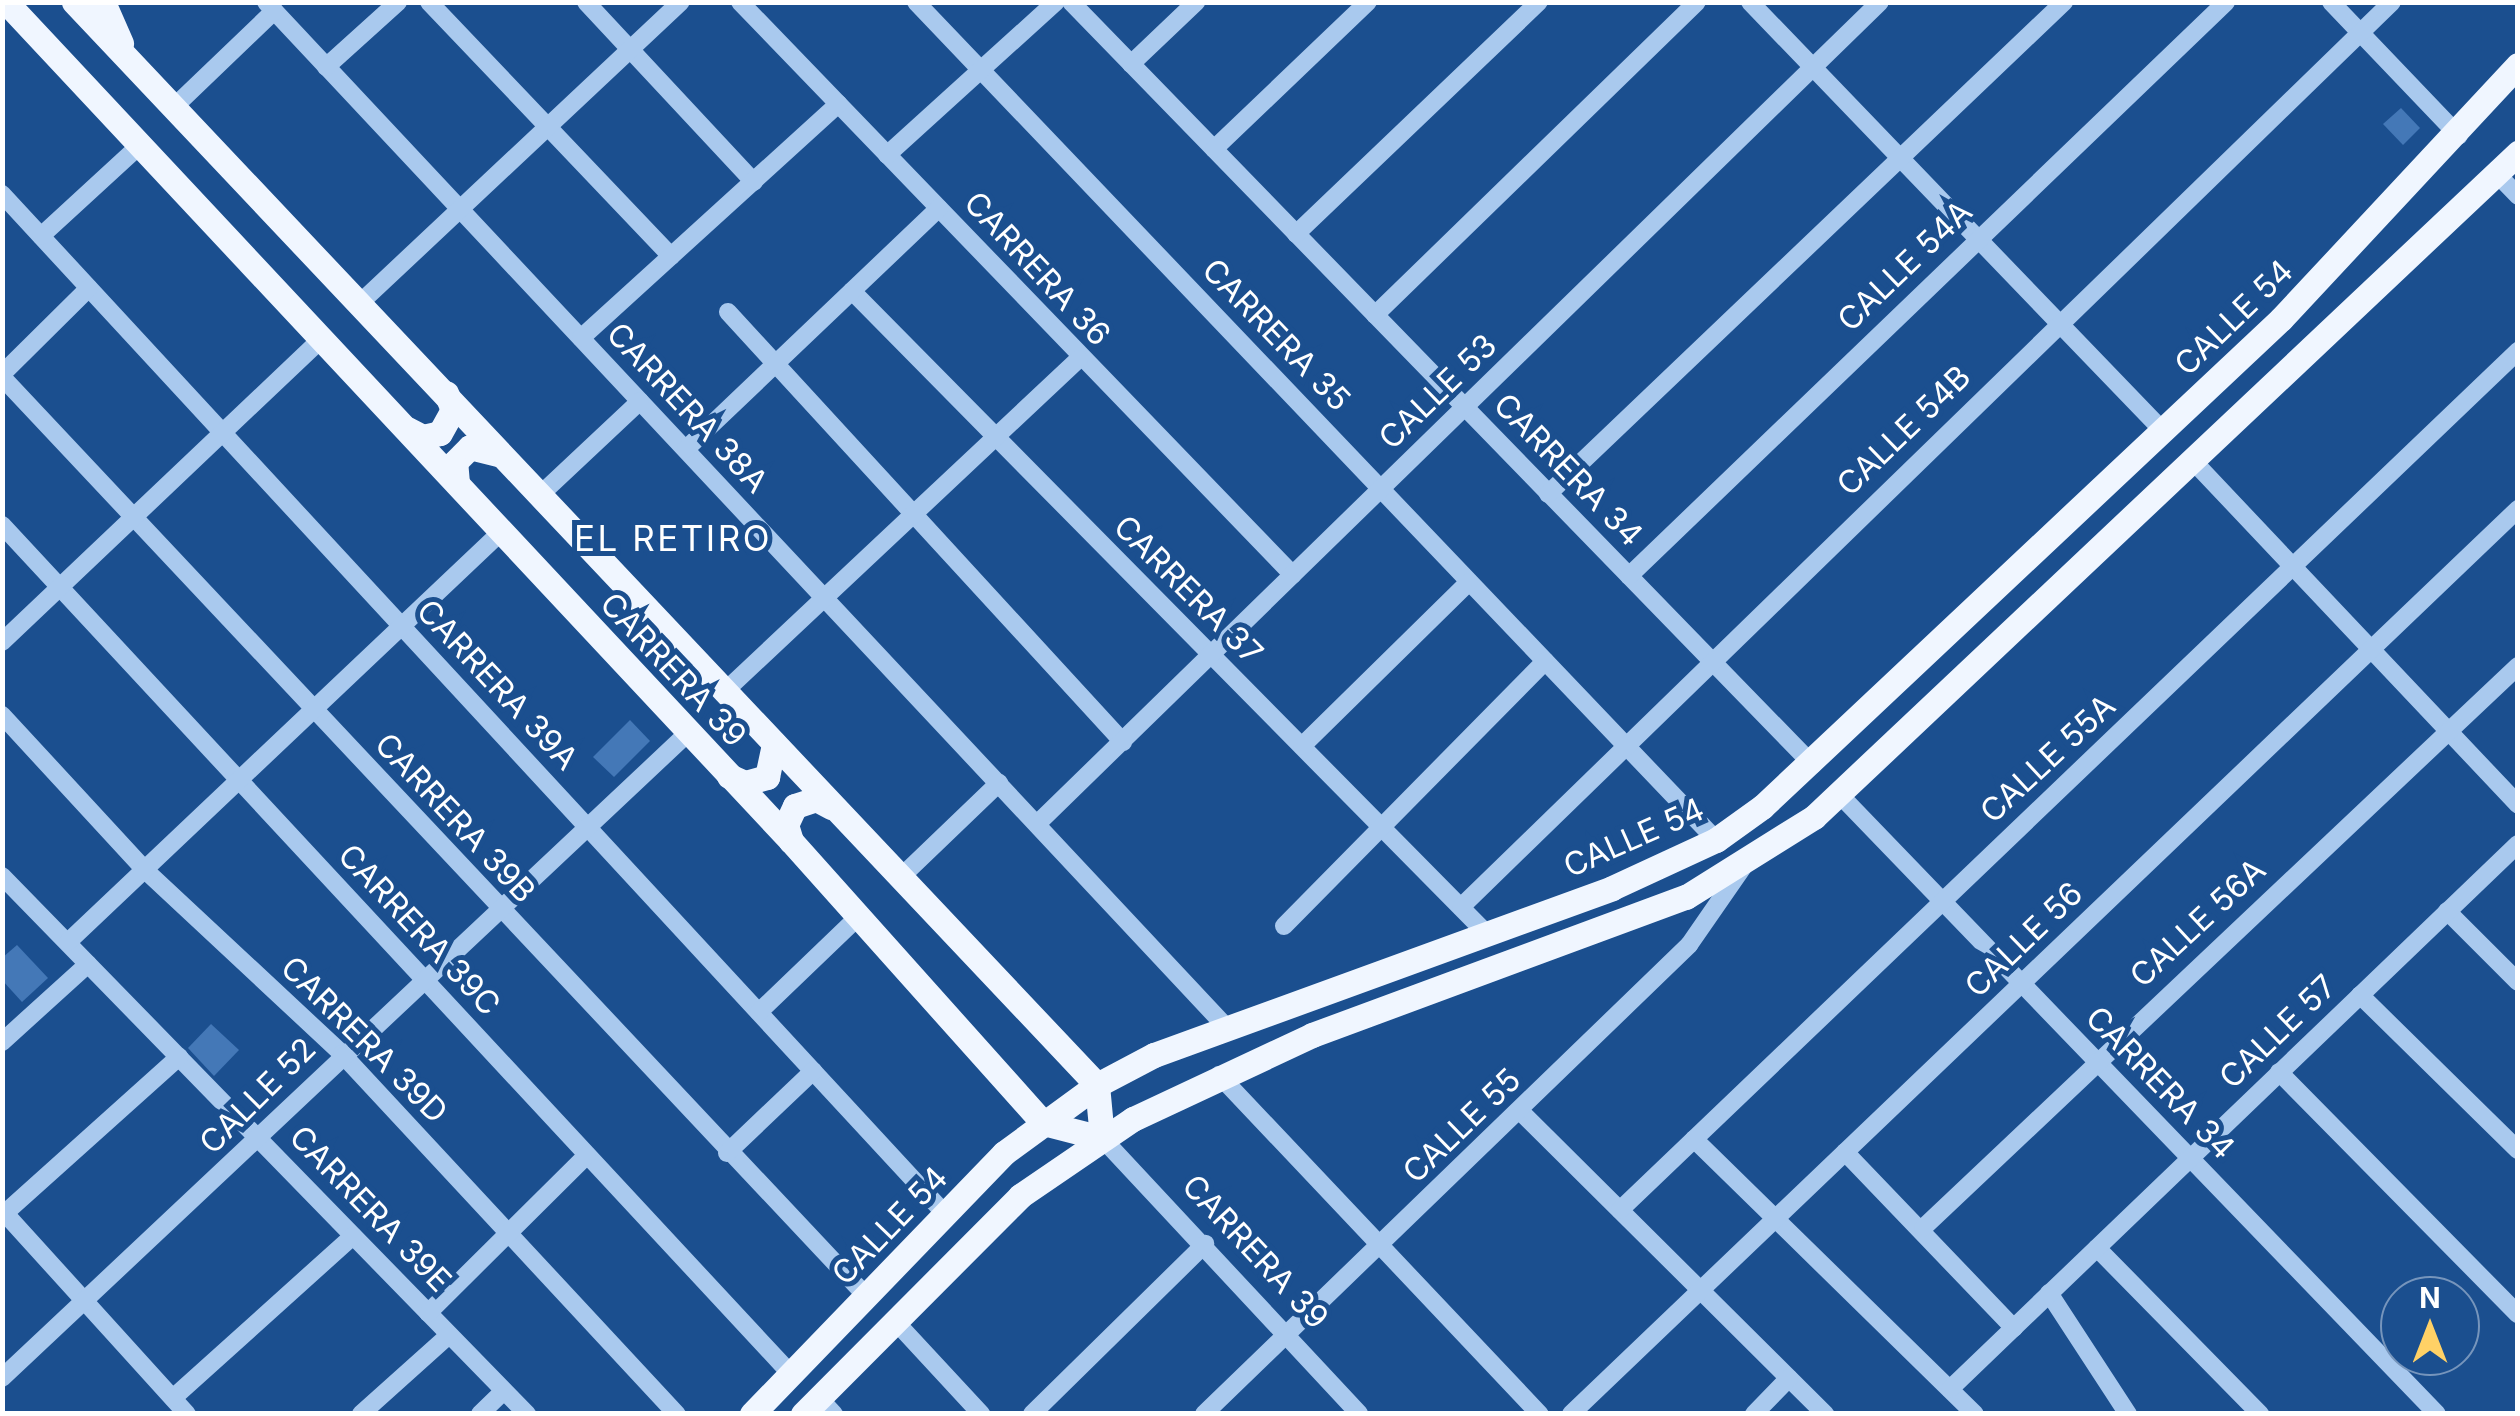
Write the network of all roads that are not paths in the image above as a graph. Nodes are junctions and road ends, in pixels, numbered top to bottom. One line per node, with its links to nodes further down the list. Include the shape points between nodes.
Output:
1 (6, 2): 35 (main road, CARRERA 39)
2 (74, 2): 25 (main road, CARRERA 39)
3 (102, 2): 25 (main road)
4 (398, 2): 28 (street)
5 (429, 2): 33 (street)
6 (586, 2): 24 (street)
7 (681, 2): 24 (street)
8 (740, 2): 31 (street, CARRERA 36)
9 (916, 2): 30 (street, CARRERA 35)
10 (1056, 2): 30 (street)
11 (1071, 2): 26 (street, CARRERA 34)
12 (1196, 2): 26 (street)
13 (1368, 2): 36 (street)
14 (1538, 2): 46 (street)
15 (1697, 2): 54 (street)
16 (1750, 2): 29 (street)
17 (1880, 2): 29 (street, CALLE 53)
18 (2064, 2): 39 (street)
19 (2226, 2): 48 (street, CALLE 54A)
20 (2331, 2): 23 (street)
21 (2392, 2): 23 (street, CALLE 54B)
22 (270, 7): 28 (street, CARRERA 38A); 32 (street)
23 (2362, 34): 34 (street); 55 (street, CALLE 54B)
24 (630, 49): 33 (street); 41 (street)
25 (126, 57): 32 (main road, CARRERA 39)
26 (1131, 64): 36 (street, CARRERA 34)
27 (2518, 65): 34 (main road, CALLE 54)
28 (326, 67): 45 (street, CARRERA 38A)
29 (1812, 69): 39 (street); 64 (street, CALLE 53)
30 (982, 71): 38 (street); 73 (street, CARRERA 35)
31 (838, 104): 38 (street, CARRERA 36); 41 (street)
32 (174, 107): 52 (main road, CARRERA 39)
33 (544, 130): 45 (street); 49 (street)
34 (2460, 136): 66 (main road, CALLE 54)
35 (142, 143): 47 (street); 57 (main road, CARRERA 39)
36 (1214, 149): 46 (street, CARRERA 34)
37 (2518, 154): 40 (main road)
38 (888, 155): 44 (street, CARRERA 36)
39 (1901, 159): 48 (street); 74 (street)
40 (2496, 173): 43 (street); 71 (main road)
41 (754, 182): 49 (street)
42 (2, 194): 47 (street, CARRERA 39A)
43 (2518, 196)
44 (938, 208): 51 (street); 59 (street, CARRERA 36)
45 (460, 209): 52 (street); 56 (street, CARRERA 38A)
46 (1296, 234): 54 (street, CARRERA 34)
47 (40, 236): 50 (street, CARRERA 39A)
48 (1976, 239): 55 (street); 83 (street, CALLE 54A)
49 (671, 256): 56 (street)
50 (89, 288): 61 (street); 67 (street, CARRERA 39A)
51 (852, 292): 60 (street); 68 (street, CARRERA 37)
52 (359, 304): 62 (main road, CARRERA 39)
53 (728, 312): 60 (street)
54 (1375, 315): 64 (street, CARRERA 34)
55 (2059, 324): 66 (street); 91 (street, CALLE 54B)
56 (582, 338): 63 (street, CARRERA 38A)
57 (321, 339): 65 (main road, CARRERA 39); 67 (street)
58 (2518, 351): 81 (street, CALLE 55A)
59 (1079, 358): 68 (street); 82 (street, CARRERA 36)
60 (774, 365): 69 (street); 77 (street)
61 (2, 376): 78 (street, CARRERA 39B)
62 (446, 393): 65 (main road, via 452,419 440,433 423,437); 70 (main road, CARRERA 39)
63 (640, 400): 69 (street, CARRERA 38A); 75 (street)
64 (1465, 408): 73 (street, CALLE 53); 74 (street, CARRERA 34)
65 (407, 428): 72 (main road, CARRERA 39)
66 (2164, 432): 103 (main road, CALLE 54)
67 (223, 433): 78 (street); 87 (street, CARRERA 39A)
68 (993, 440): 77 (street); 90 (street, CARRERA 37)
69 (686, 449): 86 (street, CARRERA 38A)
70 (499, 454): 72 (main road, via 470,446 455,462); 75 (main road, CARRERA 39)
71 (2195, 463): 81 (street); 107 (main road)
72 (457, 482): 80 (main road, CARRERA 39)
73 (1382, 489): 82 (street, CALLE 53); 84 (street, CARRERA 35)
74 (1548, 494): 83 (street, CARRERA 34)
75 (540, 495): 94 (main road, CARRERA 39)
76 (2518, 509): 89 (street, CALLE 56)
77 (910, 517): 86 (street); 99 (street)
78 (134, 518): 85 (street); 95 (street, CARRERA 39B)
79 (2, 526): 85 (street, CARRERA 39C)
80 (501, 532): 87 (street); 98 (main road, CARRERA 39)
81 (2294, 568): 89 (street); 120 (street, CALLE 55A)
82 (1293, 575): 90 (street, CALLE 53)
83 (1628, 576): 91 (street, CARRERA 34)
84 (1469, 582): 92 (street, CARRERA 35); 102 (street)
85 (60, 588): 88 (street); 105 (street, CARRERA 39C)
86 (822, 599): 94 (street); 106 (street, CARRERA 38A)
87 (402, 626): 95 (street); 112 (street, CARRERA 39A)
88 (2, 642)
89 (2373, 648): 97 (street); 131 (street, CALLE 56)
90 (1211, 655): 99 (street, CALLE 53); 102 (street, CARRERA 37)
91 (1709, 658): 100 (street, CALLE 54B); 103 (street, CARRERA 34)
92 (1545, 661): 100 (street, CARRERA 35); 111 (street)
93 (2518, 666): 97 (street, CALLE 56A)
94 (723, 693): 101 (main road, CARRERA 39)
95 (313, 710): 105 (street); 122 (street, CARRERA 39B)
96 (2, 715): 117 (street, CARRERA 39D)
97 (2450, 730): 108 (street); 140 (street, CALLE 56A)
98 (688, 733): 104 (main road, CARRERA 39); 112 (street, CALLE 52)
99 (1122, 742): 110 (street, CALLE 53)
100 (1623, 743): 113 (street, CARRERA 35); 121 (street, CALLE 54B)
101 (774, 744): 104 (main road, via 767,776 745,783); 109 (main road, CARRERA 39)
102 (1302, 746): 111 (street, CARRERA 37)
103 (1812, 765): 113 (main road, CALLE 54)
104 (729, 776): 114 (main road, CARRERA 39)
105 (239, 780): 117 (street); 129 (street, CARRERA 39C)
106 (999, 783): 110 (street, CARRERA 38A); 119 (street)
107 (1840, 794): 116 (main road); 120 (street, CARRERA 34)
108 (2518, 804)
109 (831, 806): 114 (main road, via 816,799 795,806 786,820); 119 (main road, CARRERA 39)
110 (1037, 824): 134 (street, CARRERA 38A)
111 (1378, 824): 121 (street, CARRERA 37); 125 (street)
112 (587, 827): 122 (street, CALLE 52); 133 (street, CARRERA 39A)
113 (1716, 840): 126 (main road, CALLE 54, via 1612,888)
114 (791, 841): 124 (main road, CARRERA 39)
115 (2518, 844): 123 (street, CALLE 57)
116 (1743, 867): 144 (main road, via 1618,926); 146 (street, CALLE 55, via 1688,945)
117 (144, 870): 127 (street); 137 (street, CARRERA 39D)
118 (2, 876): 127 (street, CARRERA 39E)
119 (900, 877): 136 (main road, CARRERA 39)
120 (1942, 900): 131 (street, CARRERA 34); 150 (street, CALLE 55A)
121 (1461, 907): 126 (street, CARRERA 37)
122 (499, 908): 129 (street, CALLE 52); 154 (street, CARRERA 39B)
123 (2448, 911): 130 (street); 132 (street, CALLE 57)
124 (859, 916): 133 (street); 143 (main road, CARRERA 39)
125 (1284, 926)
126 (1484, 931): 134 (main road, CALLE 54)
127 (68, 942): 128 (street, CARRERA 39E)
128 (88, 964): 135 (street); 139 (street, CARRERA 39E)
129 (423, 979): 137 (street, CALLE 52); 155 (street, CARRERA 39C)
130 (2518, 982)
131 (2022, 983): 140 (street, CARRERA 34); 153 (street, CALLE 56)
132 (2360, 995): 142 (street, CALLE 57); 151 (street)
133 (758, 1012): 141 (street, CARRERA 39A)
134 (1228, 1028): 138 (main road, CALLE 54)
135 (2, 1042)
136 (1059, 1045): 138 (main road, via 1095,1064); 145 (main road, CARRERA 39)
137 (342, 1054): 149 (street, CALLE 52); 162 (street, CARRERA 39D)
138 (1154, 1055): 145 (main road, CALLE 54)
139 (179, 1057): 149 (street, CARRERA 39E); 158 (street)
140 (2096, 1059): 156 (street, CARRERA 34); 161 (street, CALLE 56A)
141 (812, 1071): 154 (street); 159 (street, CARRERA 39A)
142 (2280, 1072): 156 (street, CALLE 57); 172 (street)
143 (1004, 1074): 147 (main road, CARRERA 39); 152 (main road, via 1018,1116)
144 (1219, 1075): 148 (main road); 165 (street)
145 (1097, 1085): 147 (main road, CALLE 54); 148 (main road)
146 (1521, 1112): 157 (street); 165 (street, CALLE 55)
147 (1043, 1122): 148 (main road); 152 (main road, CALLE 54)
148 (1102, 1138): 164 (street, CARRERA 39); 173 (main road, via 1020,1196)
149 (262, 1139): 163 (street, CARRERA 39E); 170 (street, CALLE 52)
150 (1694, 1139): 157 (street, CALLE 55A); 160 (street)
151 (2518, 1150)
152 (1004, 1152): 159 (main road, CALLE 54)
153 (1845, 1152): 160 (street, CALLE 56); 161 (street)
154 (727, 1153): 169 (street, CARRERA 39B)
155 (587, 1155): 162 (street); 178 (street, CARRERA 39C)
156 (2191, 1158): 166 (street, CALLE 57); 200 (street, CARRERA 34)
157 (1620, 1210): 167 (street)
158 (4, 1211): 170 (street)
159 (947, 1216): 169 (main road, CALLE 54)
160 (1778, 1216): 167 (street, CALLE 56); 180 (street)
161 (1922, 1228): 174 (street)
162 (508, 1232): 171 (street); 187 (street, CARRERA 39D)
163 (354, 1236): 171 (street, CARRERA 39E); 183 (street)
164 (1205, 1244): 175 (street, CARRERA 39); 190 (street)
165 (1381, 1246): 175 (street, CALLE 55); 193 (street)
166 (2097, 1248): 168 (street, CALLE 57); 199 (street)
167 (1700, 1290): 179 (street); 194 (street, CALLE 56)
168 (2049, 1293): 174 (street, CALLE 57); 198 (street)
169 (867, 1297): 178 (main road, CALLE 54)
170 (86, 1302): 177 (street, CALLE 52); 183 (street)
171 (428, 1312): 176 (street, CARRERA 39E)
172 (2518, 1314)
173 (894, 1322): 182 (main road); 189 (street)
174 (2014, 1328): 180 (street, CALLE 57)
175 (1287, 1334): 191 (street, CALLE 55); 192 (street, CARRERA 39)
176 (448, 1336): 181 (street, CARRERA 39E); 184 (street)
177 (5, 1371)
178 (792, 1375): 188 (main road, CALLE 54)
179 (1790, 1378): 195 (street); 196 (street)
180 (1950, 1388): 197 (street)
181 (504, 1391): 185 (street); 186 (street, CARRERA 39E)
182 (818, 1408)
183 (183, 1409)
184 (362, 1414)
185 (480, 1414)
186 (526, 1414)
187 (677, 1414)
188 (752, 1414)
189 (981, 1414)
190 (1032, 1414)
191 (1204, 1414)
192 (1359, 1414)
193 (1540, 1414)
194 (1571, 1414)
195 (1754, 1414)
196 (1825, 1414)
197 (1974, 1414)
198 (2128, 1414)
199 (2260, 1414)
200 (2437, 1414)

